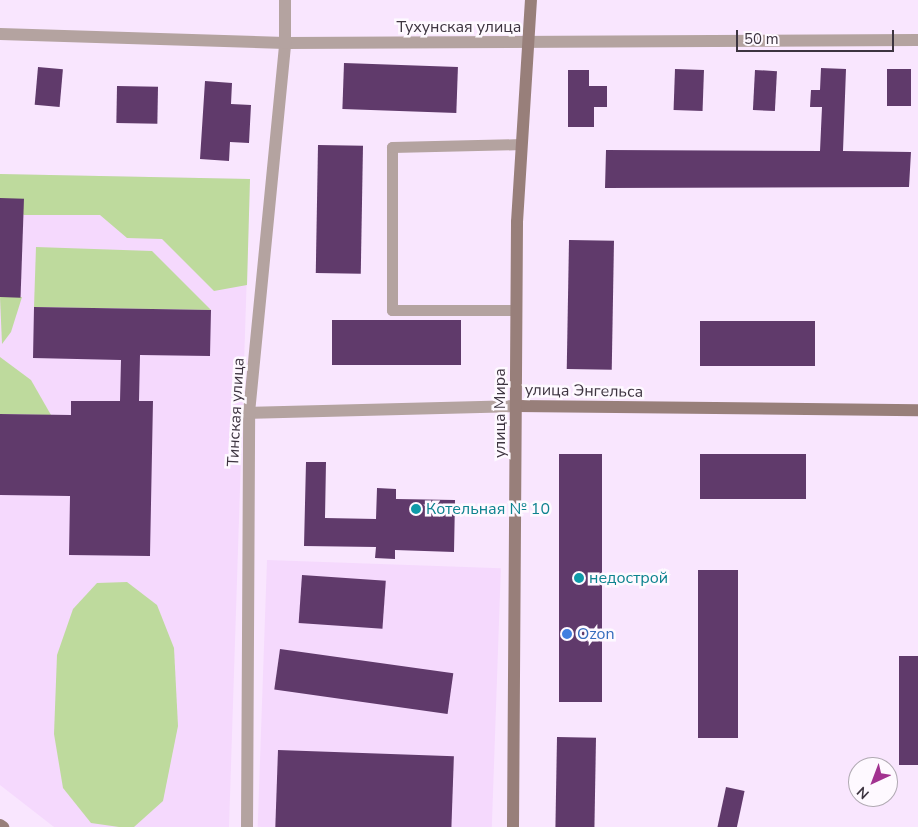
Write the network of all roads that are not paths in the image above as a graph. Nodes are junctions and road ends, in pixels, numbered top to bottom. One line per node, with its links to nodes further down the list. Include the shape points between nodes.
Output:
1 (285, 0): 5 (street, Тинская улица)
2 (531, 0): 6 (main road, улица Мира)
3 (0, 34): 5 (street, Тухунская улица)
4 (918, 40): 6 (street, Тухунская улица)
5 (285, 43): 6 (street, Тухунская улица); 11 (street, Тинская улица)
6 (531, 43): 7 (main road, улица Мира)
7 (521, 144): 8 (main road, улица Мира); 8 (lane, via 392,147 392,310)
8 (516, 310): 9 (main road, улица Мира)
9 (517, 406): 10 (main road, улица Энгельса); 11 (street, улица Энгельса); 15 (main road, улица Мира)
10 (918, 410)
11 (249, 413): 14 (street, Тинская улица)
12 (0, 824): 13 (main road)
13 (3, 827)
14 (247, 827)
15 (513, 827)

